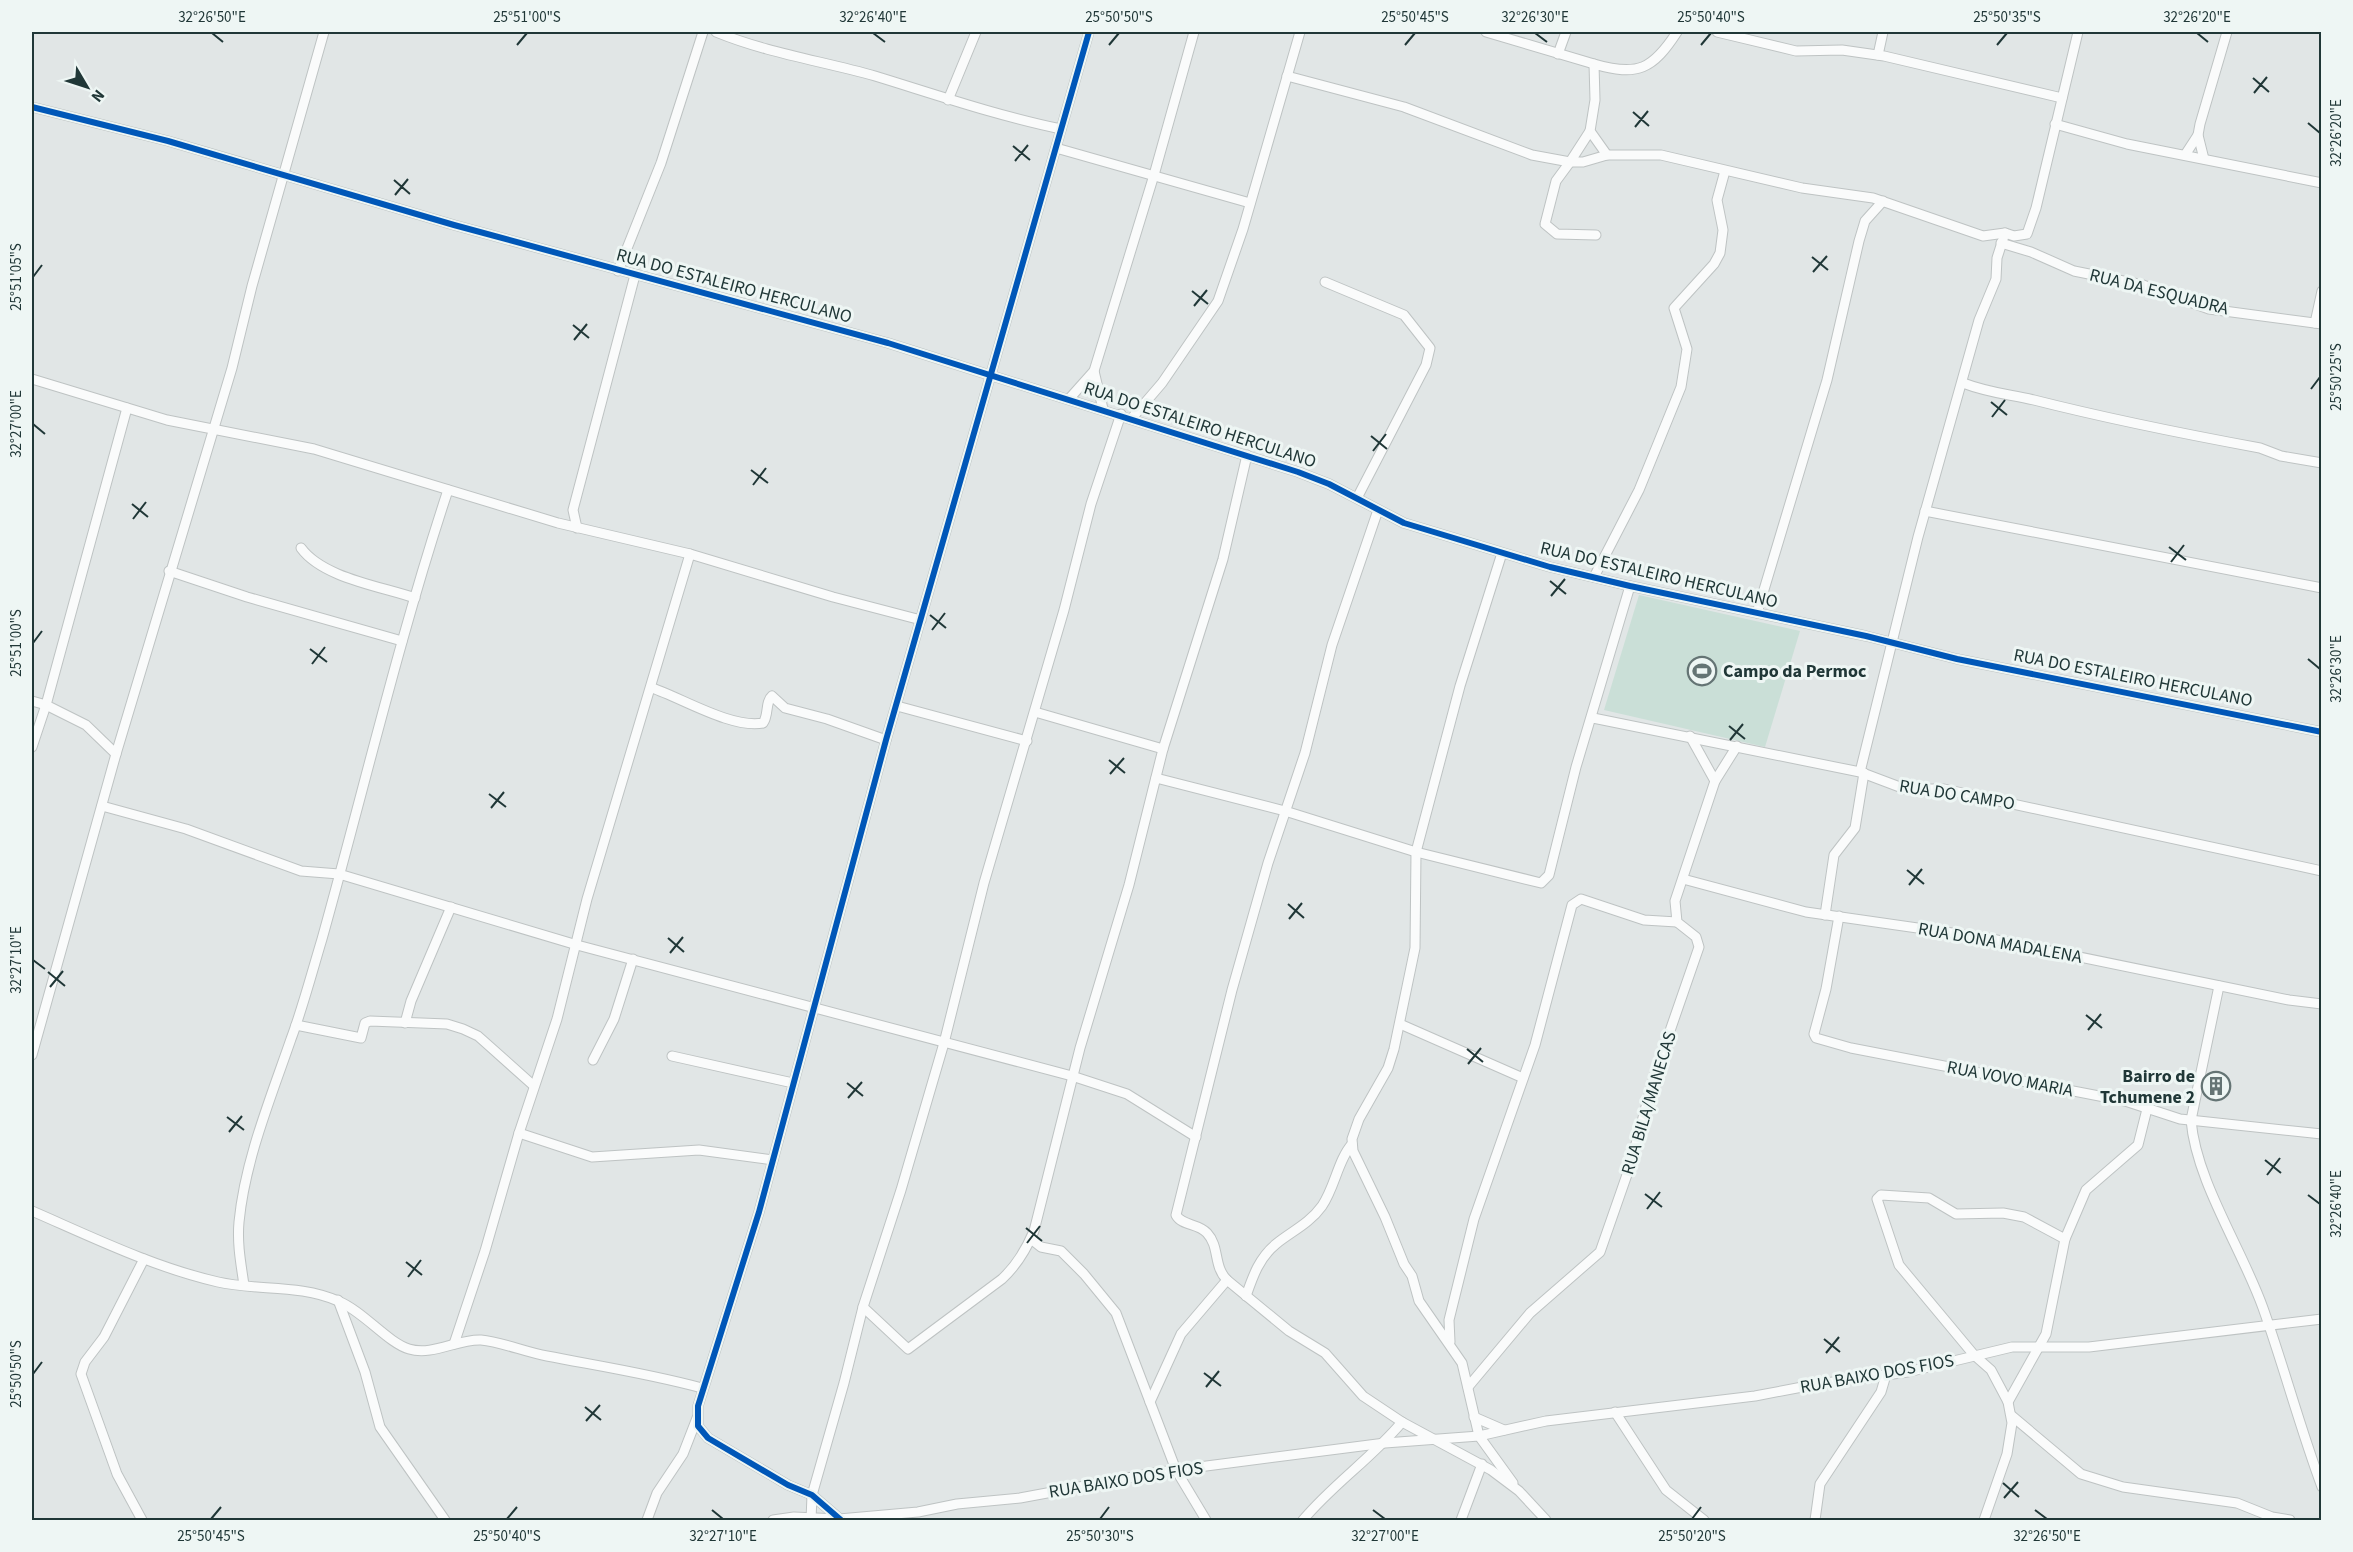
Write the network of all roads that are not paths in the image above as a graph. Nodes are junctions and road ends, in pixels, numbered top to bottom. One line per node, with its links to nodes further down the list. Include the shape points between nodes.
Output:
1 (324, 32): 32 (street)
2 (704, 32): 41 (street, via 661,163)
3 (716, 32): 20 (street)
4 (976, 32): 20 (street)
5 (1089, 32): 23 (street)
6 (1194, 32): 33 (street)
7 (1300, 32): 18 (street)
8 (1486, 32): 15 (street)
9 (1566, 32): 15 (street)
10 (1675, 32): 17 (street, via 1662,54 1643,69)
11 (1717, 32): 16 (street, via 1796,51)
12 (1883, 32): 16 (street)
13 (2078, 32): 19 (street)
14 (2227, 32): 25 (street)
15 (1558, 54): 17 (street)
16 (1878, 55): 19 (street)
17 (1594, 64): 24 (street, via 1595,100)
18 (1287, 76): 30 (street, via 1404,107 1532,155); 36 (street)
19 (2062, 98): 22 (street)
20 (948, 100): 23 (street)
21 (32, 107): 32 (street, RUA DO ESTALEIRO HERCULANO)
22 (2055, 124): 28 (street); 37 (street, via 2027,234)
23 (1061, 129): 26 (street)
24 (1590, 131): 27 (street); 30 (street)
25 (2198, 135): 28 (street); 29 (street)
26 (1056, 148): 33 (street); 47 (street)
27 (1607, 155): 30 (street); 31 (street, via 1661,155)
28 (2185, 155): 29 (street)
29 (2204, 159): 34 (street)
30 (1569, 162): 38 (street, via 1556,180 1545,224 1557,234)
31 (1725, 171): 35 (street); 69 (street, via 1717,200 1723,230 1720,253 1674,308 1687,348 1679,394 1639,490)
32 (283, 173): 41 (street, RUA DO ESTALEIRO HERCULANO); 55 (street)
33 (1154, 175): 36 (street); 46 (street)
34 (2322, 183)
35 (1883, 201): 39 (street); 73 (street, via 1868,218 1861,234 1827,380)
36 (1250, 203): 54 (street, via 1218,301 1162,383)
37 (2005, 233): 39 (street); 40 (street)
38 (1596, 235)
39 (1983, 236): 40 (street)
40 (2000, 248): 45 (street, RUA DA ESQUADRA, via 2031,252 2074,271 2144,285 2209,309); 49 (street, via 1996,279 1979,320)
41 (618, 271): 42 (street, RUA DO ESTALEIRO HERCULANO)
42 (635, 275): 47 (street, RUA DO ESTALEIRO HERCULANO); 60 (street)
43 (1325, 282): 59 (street, via 1404,315 1430,348 1426,365)
44 (2322, 291): 45 (street)
45 (2318, 324)
46 (1094, 371): 50 (street); 52 (street)
47 (991, 373): 50 (street, RUA DO ESTALEIRO HERCULANO); 74 (street)
48 (32, 379): 51 (street)
49 (1963, 383): 57 (street, via 1989,393); 62 (street)
50 (1068, 399): 52 (street, RUA DO ESTALEIRO HERCULANO)
51 (127, 408): 55 (street); 79 (street)
52 (1103, 409): 53 (street, RUA DO ESTALEIRO HERCULANO)
53 (1121, 414): 54 (street, RUA DO ESTALEIRO HERCULANO); 81 (street, via 1091,504)
54 (1132, 418): 56 (street, RUA DO ESTALEIRO HERCULANO)
55 (213, 430): 58 (street, via 314,449); 68 (street)
56 (1247, 455): 59 (street, RUA DO ESTALEIRO HERCULANO); 89 (street, via 1223,559)
57 (2322, 463)
58 (448, 490): 63 (street); 72 (street)
59 (1357, 498): 61 (street, RUA DO ESTALEIRO HERCULANO)
60 (573, 510): 63 (street); 64 (street)
61 (1378, 510): 66 (street, RUA DO ESTALEIRO HERCULANO, via 1404,523); 95 (street, via 1332,645)
62 (1925, 511): 71 (street); 76 (street)
63 (558, 523): 64 (street)
64 (577, 528): 67 (street)
65 (301, 548): 72 (street, via 331,572)
66 (1502, 553): 69 (street, RUA DO ESTALEIRO HERCULANO); 96 (street, via 1460,686)
67 (690, 554): 74 (street); 77 (street)
68 (169, 571): 75 (street); 90 (street)
69 (1594, 577): 70 (street, RUA DO ESTALEIRO HERCULANO)
70 (1630, 586): 73 (street, RUA DO ESTALEIRO HERCULANO); 82 (street)
71 (2322, 588)
72 (415, 598): 75 (street)
73 (1757, 613): 76 (street, RUA DO ESTALEIRO HERCULANO)
74 (921, 620): 80 (street)
75 (402, 641): 98 (street)
76 (1893, 643): 83 (street, RUA DO ESTALEIRO HERCULANO); 91 (street)
77 (652, 688): 85 (street, via 726,718 756,724 766,719 772,696 785,708); 104 (street, via 590,889)
78 (32, 701): 79 (street)
79 (46, 705): 88 (street); 90 (street, via 86,725)
80 (897, 706): 85 (street); 86 (street)
81 (1035, 712): 86 (street); 89 (street)
82 (1593, 718): 84 (street, RUA DO CAMPO); 96 (street, via 1545,881 1526,881)
83 (2322, 732)
84 (1690, 736): 87 (street, RUA DO CAMPO); 93 (street)
85 (886, 740): 109 (street)
86 (1027, 741): 114 (street, via 984,883)
87 (1737, 746): 91 (street, RUA DO CAMPO); 93 (street)
88 (32, 747)
89 (1163, 749): 92 (street)
90 (116, 754): 94 (street)
91 (1862, 773): 97 (street, RUA DO CAMPO, via 1905,789 1944,789); 101 (street, via 1855,828 1834,855)
92 (1156, 778): 95 (street); 118 (street, via 1129,885)
93 (1715, 781): 99 (street)
94 (102, 806): 98 (street, via 186,829 301,871); 113 (street)
95 (1285, 811): 96 (street); 126 (street, via 1232,990)
96 (1416, 852): 111 (street, via 1414,948)
97 (2322, 871)
98 (339, 874): 100 (street); 112 (street)
99 (1683, 879): 101 (street, RUA DONA MADALENA); 103 (street, via 1675,901)
100 (451, 907): 104 (street); 110 (street)
101 (1825, 915): 102 (street, RUA DONA MADALENA)
102 (1839, 916): 106 (street, RUA DONA MADALENA, via 1998,940); 122 (street, RUA VOVO MARIA, via 1816,1038 2125,1101)
103 (1677, 922): 119 (street, via 1658,923 1581,899 1575,901); 147 (street, RUA BILA/MANECAS, via 1696,937 1699,947 1654,1077 1607,1236 1593,1261 1530,1313)
104 (577, 945): 105 (street); 121 (street)
105 (633, 959): 109 (street); 117 (street, via 614,1019)
106 (2219, 986): 108 (street, RUA DONA MADALENA); 123 (street)
107 (2322, 992): 108 (street)
108 (2320, 1004)
109 (815, 1007): 114 (street); 120 (street)
110 (405, 1023): 112 (street, via 367,1022 361,1038); 121 (street, via 447,1024 478,1036)
111 (1400, 1024): 119 (street); 127 (street, via 1391,1062 1359,1119)
112 (296, 1025): 134 (street, via 266,1112 243,1203 239,1249)
113 (34, 1039): 115 (street)
114 (944, 1043): 118 (street); 137 (street)
115 (32, 1055)
116 (672, 1056): 120 (street)
117 (594, 1060)
118 (1072, 1076): 126 (street, via 1127,1094); 130 (street)
119 (1522, 1078): 140 (street, via 1474,1219 1449,1320)
120 (793, 1083): 128 (street)
121 (534, 1086): 124 (street)
122 (2147, 1109): 123 (street, RUA VOVO MARIA); 131 (street, via 2140,1142 2086,1190)
123 (2191, 1120): 125 (street, RUA VOVO MARIA); 139 (street, via 2200,1162)
124 (519, 1132): 128 (street, via 592,1156 699,1150); 141 (street)
125 (2322, 1134)
126 (1196, 1137): 133 (street, via 1176,1215 1207,1232 1213,1241 1219,1272)
127 (1352, 1144): 135 (street, via 1323,1204 1312,1218 1263,1257); 140 (street, via 1412,1276 1419,1301)
128 (773, 1160): 148 (street, via 743,1268)
129 (32, 1211): 132 (street)
130 (1031, 1239): 137 (street, via 1002,1279 908,1349); 149 (street, via 1041,1247 1061,1251 1116,1313)
131 (2065, 1239): 142 (street, via 2051,1314); 144 (street, via 2024,1217 2003,1213 1956,1214 1920,1196 1879,1196 1877,1202 1899,1265)
132 (144, 1259): 134 (street, via 207,1279); 168 (street, via 81,1374 117,1474)
133 (1227, 1280): 135 (street); 149 (street, via 1181,1334)
134 (244, 1285): 136 (street, via 308,1292)
135 (1246, 1296): 155 (street, via 1325,1353 1363,1396)
136 (338, 1300): 141 (street, via 411,1350); 169 (street, via 365,1372 380,1427)
137 (862, 1307): 164 (street)
138 (2322, 1319): 139 (street, RUA BAIXO DOS FIOS)
139 (2268, 1325): 142 (street, RUA BAIXO DOS FIOS, via 2089,1347); 162 (street)
140 (1449, 1342): 147 (street, via 1462,1363)
141 (454, 1344): 148 (street, via 482,1340)
142 (2039, 1347): 143 (street, RUA BAIXO DOS FIOS); 150 (street)
143 (1993, 1350): 144 (street, RUA BAIXO DOS FIOS); 145 (street)
144 (1974, 1355): 145 (street); 146 (street, RUA BAIXO DOS FIOS)
145 (1991, 1370): 150 (street)
146 (1886, 1376): 151 (street, RUA BAIXO DOS FIOS); 177 (street, via 1881,1392 1820,1484)
147 (1468, 1387): 153 (street)
148 (702, 1388): 154 (street)
149 (1150, 1402): 161 (street)
150 (2008, 1402): 152 (street)
151 (1615, 1412): 156 (street, RUA BAIXO DOS FIOS); 176 (street, via 1666,1490)
152 (2012, 1416): 166 (street, via 2081,1474 2123,1488 2223,1500); 178 (street, via 2007,1454)
153 (1474, 1417): 156 (street); 157 (street)
154 (697, 1418): 164 (street, via 708,1438 780,1481); 170 (street, via 683,1454 657,1493)
155 (1402, 1422): 158 (street); 159 (street)
156 (1504, 1430): 157 (street, RUA BAIXO DOS FIOS)
157 (1479, 1436): 158 (street, RUA BAIXO DOS FIOS); 163 (street)
158 (1435, 1439): 159 (street, RUA BAIXO DOS FIOS); 160 (street)
159 (1385, 1443): 161 (street, RUA BAIXO DOS FIOS); 173 (street, via 1344,1477)
160 (1482, 1464): 163 (street); 174 (street)
161 (1176, 1470): 167 (street, RUA BAIXO DOS FIOS, via 1020,1498); 172 (street)
162 (2322, 1488)
163 (1519, 1491): 175 (street)
164 (812, 1495): 165 (street); 167 (street)
165 (811, 1519): 167 (street, RUA BAIXO DOS FIOS); 171 (street, RUA BAIXO DOS FIOS)
166 (2271, 1519): 179 (street)
167 (840, 1520)
168 (142, 1521)
169 (445, 1521)
170 (647, 1521)
171 (773, 1521)
172 (1206, 1521)
173 (1304, 1521)
174 (1461, 1521)
175 (1546, 1521)
176 (1704, 1521)
177 (1815, 1521)
178 (1984, 1521)
179 (2290, 1521)

